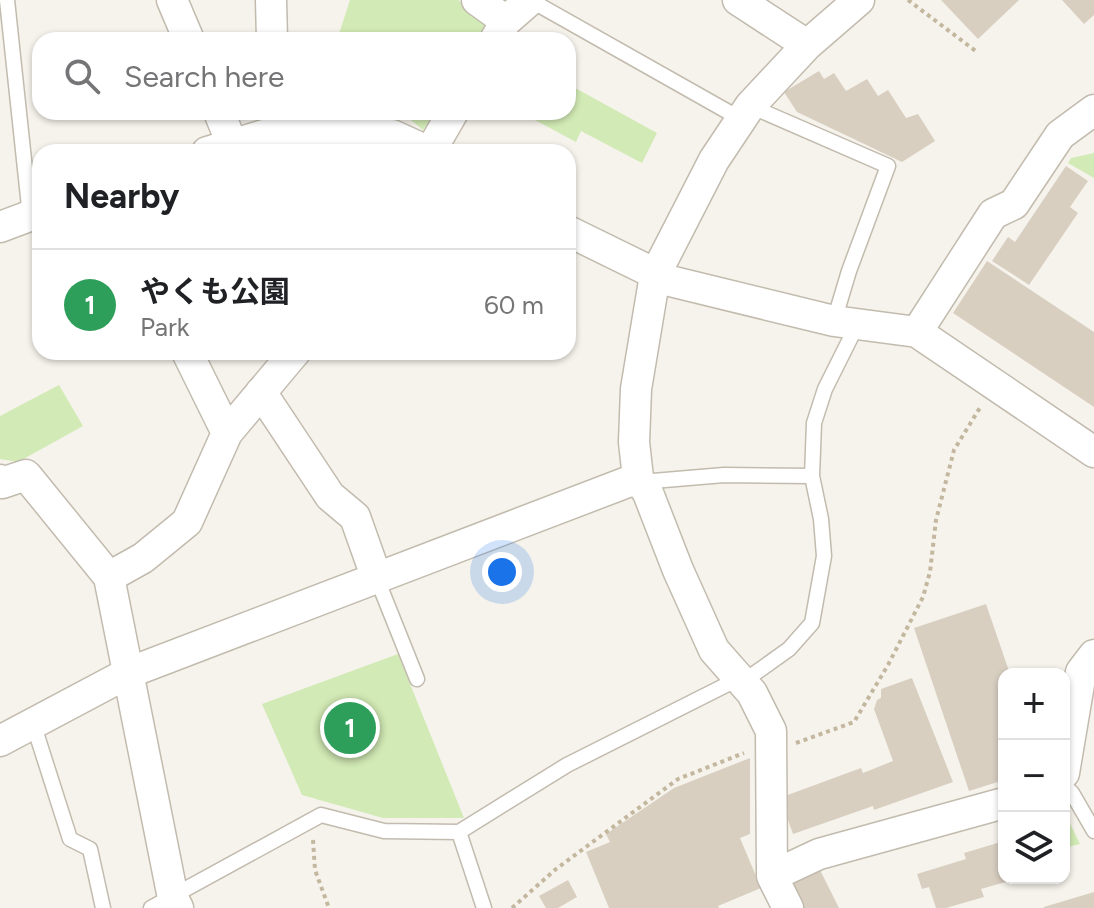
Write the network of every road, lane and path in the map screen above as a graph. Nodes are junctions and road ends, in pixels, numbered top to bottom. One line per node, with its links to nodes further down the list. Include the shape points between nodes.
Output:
1 (7, 0): 23 (lane)
2 (172, 0): 10 (street)
3 (271, 0): 11 (street)
4 (477, 0): 9 (street)
5 (530, 0): 9 (street); 15 (lane)
6 (738, 0): 12 (street)
7 (859, 0): 12 (street)
8 (908, 0): 13 (path)
9 (500, 31)
10 (186, 32)
11 (272, 32)
12 (807, 45): 15 (street)
13 (977, 52)
14 (1094, 110): 29 (street, via 1060,135 1014,204 993,214)
15 (745, 112): 27 (street); 28 (lane, via 888,166 849,271)
16 (219, 120): 19 (street)
17 (448, 120): 22 (street)
18 (284, 121): 20 (street); 21 (street, via 392,135)
19 (217, 144)
20 (229, 144)
21 (412, 144)
22 (434, 144)
23 (32, 191)
24 (32, 215): 25 (street)
25 (0, 227)
26 (576, 235): 27 (street)
27 (655, 275): 28 (street); 37 (street, via 636,389)
28 (845, 323): 29 (street); 36 (lane, via 814,423)
29 (917, 332): 32 (street)
30 (191, 360): 34 (street)
31 (288, 360): 33 (street)
32 (995, 384): 35 (street); 48 (path, via 954,450 923,597 854,722)
33 (261, 392): 34 (street); 40 (street, via 330,496 355,517)
34 (227, 433): 39 (street, via 187,522 143,558)
35 (1094, 452)
36 (812, 476): 37 (lane); 44 (lane, via 824,556 812,623 789,649)
37 (639, 480): 40 (street); 44 (street, via 714,650)
38 (1, 482): 39 (street, via 26,475)
39 (109, 577): 42 (street)
40 (377, 579): 42 (street); 43 (lane)
41 (1094, 655): 46 (street, via 1081,672)
42 (128, 673): 45 (street); 55 (street)
43 (417, 679)
44 (739, 680): 48 (street, via 752,693 771,731); 53 (lane, via 567,765)
45 (33, 723): 47 (street); 56 (lane, via 70,839 90,849)
46 (1070, 740)
47 (0, 741)
48 (771, 747): 54 (street); 59 (path, via 678,779)
49 (1070, 791): 52 (lane)
50 (998, 805): 54 (street, via 819,854)
51 (305, 824): 53 (lane, via 321,815 384,831); 55 (lane); 57 (path)
52 (1094, 831)
53 (459, 832): 58 (lane)
54 (772, 876): 60 (street)
55 (167, 905)
56 (103, 908)
57 (329, 908)
58 (484, 908)
59 (512, 908)
60 (788, 908)

